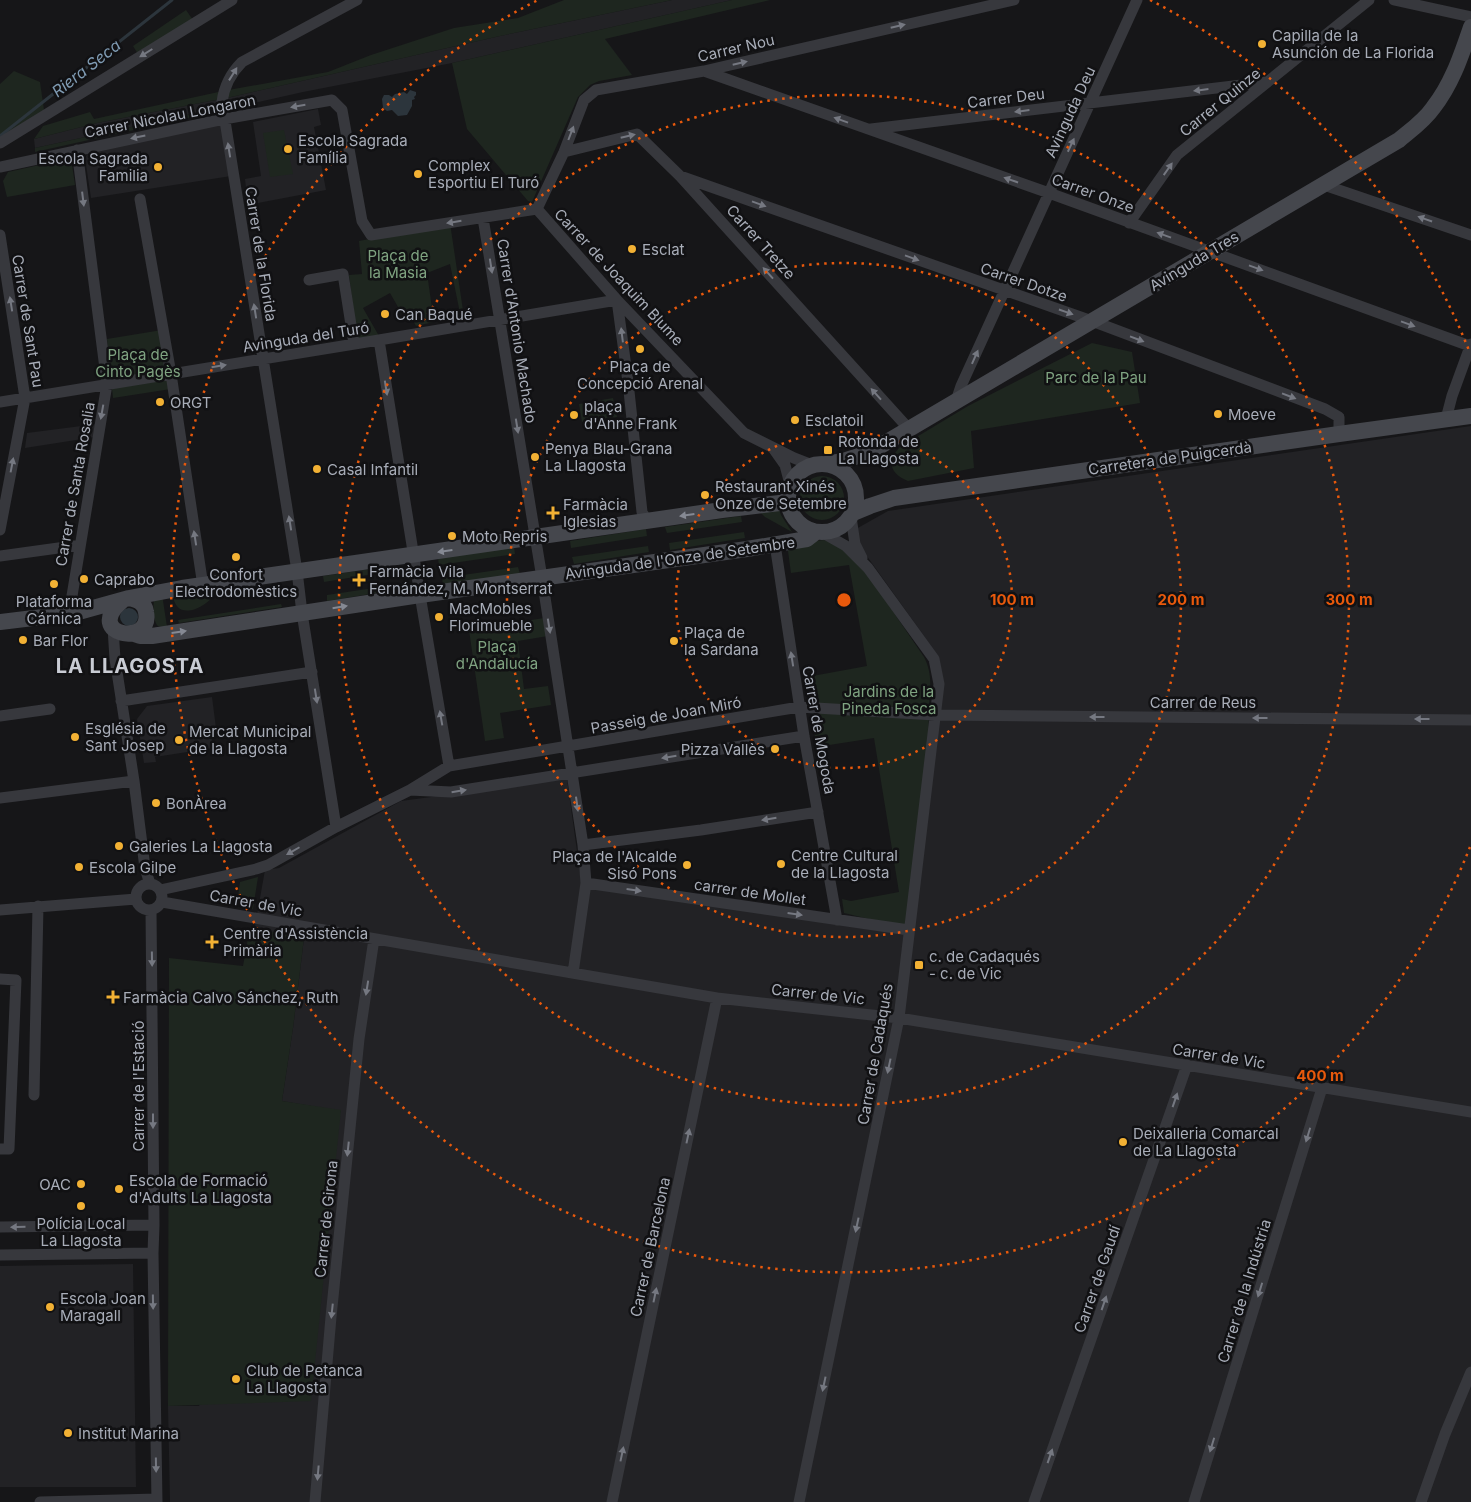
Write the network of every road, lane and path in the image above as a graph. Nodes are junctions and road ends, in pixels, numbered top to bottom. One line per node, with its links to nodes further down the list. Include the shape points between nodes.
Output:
1 (232, 0): 14 (street, one-way to 14)
2 (357, 0): 12 (street, Carrer de la Florida, one-way to 2, via 224,91 233,70 242,62)
3 (1014, 0): 9 (street, Carrer Nou, one-way to 3)
4 (1137, 0): 11 (street, Avinguda Deu)
5 (1369, 0): 10 (street, Carrer Quinze)
6 (1394, 0): 7 (street)
7 (1471, 17)
8 (1471, 27): 19 (main road, Avinguda Tres, via 1446,90 1416,127)
9 (704, 71): 13 (street, Carrer Onze, one-way to 9); 16 (street, Carrer Nou, one-way to 9, via 584,100 596,90)
10 (1267, 82): 11 (street, Carrer Deu, one-way to 11); 25 (street, Carrer Quinze, one-way to 10, via 1177,155)
11 (1090, 103): 13 (street, Carrer Deu, one-way to 13); 20 (street, Avinguda Deu, one-way to 11)
12 (224, 119): 15 (street, Carrer Nicolau Longaron, one-way to 15); 24 (street, Carrer Nicolau Longaron, one-way to 12, via 342,110 332,100); 37 (street, Carrer de la Florida, one-way to 12)
13 (868, 129): 20 (street, Carrer Onze, one-way to 13)
14 (0, 143)
15 (77, 150): 17 (street, Carrer Nicolau Longaron); 39 (street, Carrer de Santa Rosalia, one-way to 39)
16 (564, 152): 18 (street, Carrer Tretze, one-way to 18, via 637,134); 22 (street, Carrer Nou)
17 (0, 167)
18 (680, 176): 30 (street, Carrer Dotze, one-way to 30); 45 (street, Carrer Tretze, one-way to 18)
19 (1324, 185): 27 (street, one-way to 19); 28 (main road, Avinguda Tres)
20 (1049, 193): 25 (street, Carrer Onze); 30 (street, Avinguda Deu)
21 (140, 199): 38 (street)
22 (536, 209): 23 (street, Carrer de Joaquim Blume); 31 (street, Carrer de Joaquim Blume)
23 (483, 218): 24 (street, Carrer de Joaquim Blume, one-way to 24, via 371,235); 32 (street, Carrer d'Antonio Machado, one-way to 32)
24 (362, 221)
25 (1129, 223): 28 (street, Carrer Onze, one-way to 25)
26 (0, 235): 40 (street, Carrer de Sant Pau, one-way to 26)
27 (1471, 235)
28 (1210, 252): 33 (main road, Avinguda Tres); 36 (street, Carrer Onze, one-way to 36)
29 (309, 280): 35 (street, via 342,274)
30 (1005, 291): 33 (street, Carrer Dotze, one-way to 33); 42 (street, Avinguda Deu, one-way to 30)
31 (617, 300): 32 (street, Avinguda del Turó); 47 (street, Carrer de Joaquim Blume, via 741,430); 55 (street, one-way to 31, via 642,512)
32 (500, 319): 34 (street, Avinguda del Turó); 58 (street, Carrer d'Antonio Machado, one-way to 58)
33 (1092, 321): 42 (main road, Avinguda Tres); 46 (street, Carrer Dotze, one-way to 46, via 1325,410 1339,417)
34 (379, 340): 35 (street, Avinguda del Turó); 62 (street, one-way to 62)
35 (354, 344): 37 (street, Avinguda del Turó)
36 (1470, 345): 44 (street)
37 (263, 359): 38 (street, Avinguda del Turó, one-way to 37); 64 (street, Carrer de la Florida, one-way to 37)
38 (171, 374): 39 (street, Avinguda del Turó); 66 (street, one-way to 38)
39 (107, 384): 40 (street, Avinguda del Turó); 60 (street, Carrer de Santa Rosalia, one-way to 60)
40 (25, 398): 41 (street, Avinguda del Turó); 56 (street, Carrer de Sant Pau, one-way to 40)
41 (0, 402)
42 (956, 402): 45 (main road, Avinguda Tres)
43 (1471, 415): 44 (main road, Carretera de Puigcerdà)
44 (1446, 419): 46 (main road, Carretera de Puigcerdà)
45 (909, 429): 48 (main road, Avinguda Tres)
46 (1339, 434): 52 (main road, Carretera de Puigcerdà)
47 (772, 447): 49 (street, Carrer de Joaquim Blume); 50 (street, Carrer de Joaquim Blume, via 785,465)
48 (870, 452): 49 (main road, Avinguda Tres, via 843,462); 51 (main road, Avinguda Tres, via 860,466)
49 (819, 465): 50 (main road, via 799,472); 51 (main road, via 832,465 842,471)
50 (790, 484): 53 (main road)
51 (854, 486): 52 (main road, Carretera de Puigcerdà); 54 (main road, via 856,500)
52 (894, 498): 54 (main road, Carretera de Puigcerdà)
53 (788, 502): 55 (main road, one-way to 55); 57 (main road, via 792,516 802,527)
54 (852, 515): 57 (main road, via 838,529); 63 (street, Carrer de Cadaqués, via 855,544)
55 (647, 521): 58 (main road)
56 (0, 530)
57 (820, 532): 59 (main road, Avinguda de l'Onze de Setembre, via 807,539); 63 (street, Carrer de Cadaqués, via 846,546)
58 (535, 537): 62 (main road, one-way to 62); 65 (street)
59 (774, 544): 65 (main road, Avinguda de l'Onze de Setembre); 76 (street, Carrer de Mogoda, one-way to 59)
60 (80, 545): 61 (street); 69 (street, Carrer de Santa Rosalia)
61 (0, 556)
62 (414, 556): 64 (main road); 67 (street)
63 (868, 568): 78 (street, Carrer de Cadaqués, via 934,659 939,684)
64 (297, 571): 66 (main road); 70 (street)
65 (542, 578): 67 (main road, Avinguda de l'Onze de Setembre); 82 (street, one-way to 82)
66 (203, 586): 68 (main road)
67 (420, 595): 70 (main road, Avinguda de l'Onze de Setembre, one-way to 67); 83 (street, one-way to 67)
68 (126, 599): 69 (main road); 72 (main road, via 112,610); 73 (main road, via 138,600 146,611 143,626)
69 (72, 613): 71 (main road); 72 (main road, via 86,613)
70 (302, 613): 73 (main road, Avinguda de l'Onze de Setembre, one-way to 70, via 152,636); 74 (street)
71 (0, 622)
72 (111, 624): 73 (main road, via 119,633); 75 (street)
73 (131, 633)
74 (312, 672): 75 (street); 89 (street, one-way to 89)
75 (121, 701): 85 (street)
76 (799, 707): 78 (street, Passeig de Joan Miró); 81 (street, Carrer de Mogoda); 82 (street, Passeig de Joan Miró)
77 (50, 709): 79 (street)
78 (935, 715): 80 (street, Carrer de Reus, one-way to 78); 99 (street, Carrer de Cadaqués)
79 (0, 716)
80 (1471, 720)
81 (804, 736): 84 (street, Passeig de Joan Miró, one-way to 84); 88 (street, Carrer de Mogoda)
82 (567, 747): 83 (street, Passeig de Joan Miró); 84 (street)
83 (449, 766): 86 (street, Passeig de Joan Miró)
84 (572, 772): 86 (street, Passeig de Joan Miró, one-way to 84, via 451,792); 90 (street, one-way to 90)
85 (134, 781): 87 (street); 92 (street, via 145,868)
86 (410, 790): 89 (street, Passeig de Joan Miró)
87 (0, 798)
88 (818, 812): 90 (street, one-way to 90); 98 (street, Carrer de Mogoda)
89 (336, 826): 92 (street, Passeig de Joan Miró, one-way to 92, via 268,865)
90 (583, 845): 91 (street)
91 (586, 883): 98 (street, carrer de Mollet, one-way to 98); 101 (street)
92 (155, 887): 93 (street, via 146,884 137,892); 94 (street)
93 (136, 899): 95 (street); 97 (street, via 141,908)
94 (162, 902): 97 (street); 100 (street, Carrer de Vic)
95 (38, 906): 96 (street); 106 (street)
96 (0, 910)
97 (151, 910): 112 (street, Carrer de l'Estació, one-way to 112)
98 (837, 920): 99 (street, carrer de Mollet)
99 (909, 930): 104 (street, Carrer de Cadaqués)
100 (374, 939): 101 (street, Carrer de Vic); 119 (street, Carrer de Girona, one-way to 119, via 359,1039)
101 (573, 973): 103 (street, Carrer de Vic)
102 (0, 980): 105 (street, via 16,980)
103 (717, 998): 104 (street, Carrer de Vic); 120 (street, Carrer de Barcelona, one-way to 103)
104 (899, 1018): 107 (street, Carrer de Vic); 121 (street, Carrer de Cadaqués, one-way to 121)
105 (12, 1063): 106 (street); 111 (street)
106 (35, 1064): 109 (street)
107 (1187, 1066): 108 (street, Carrer de Vic); 122 (street, Carrer de Gaudí, one-way to 107)
108 (1322, 1088): 110 (street, Carrer de Vic); 123 (street, Carrer de la Indústria, one-way to 123)
109 (34, 1096)
110 (1471, 1112)
111 (4, 1149)
112 (154, 1225): 113 (street, one-way to 113); 114 (street, Carrer de l'Estació)
113 (0, 1227)
114 (153, 1253): 115 (street); 117 (street, Carrer de l'Estació, one-way to 117)
115 (0, 1255)
116 (1471, 1372): 124 (street)
117 (157, 1500): 118 (street)
118 (40, 1502)
119 (315, 1502)
120 (612, 1502)
121 (799, 1502)
122 (1034, 1502)
123 (1194, 1502)
124 (1421, 1502)

